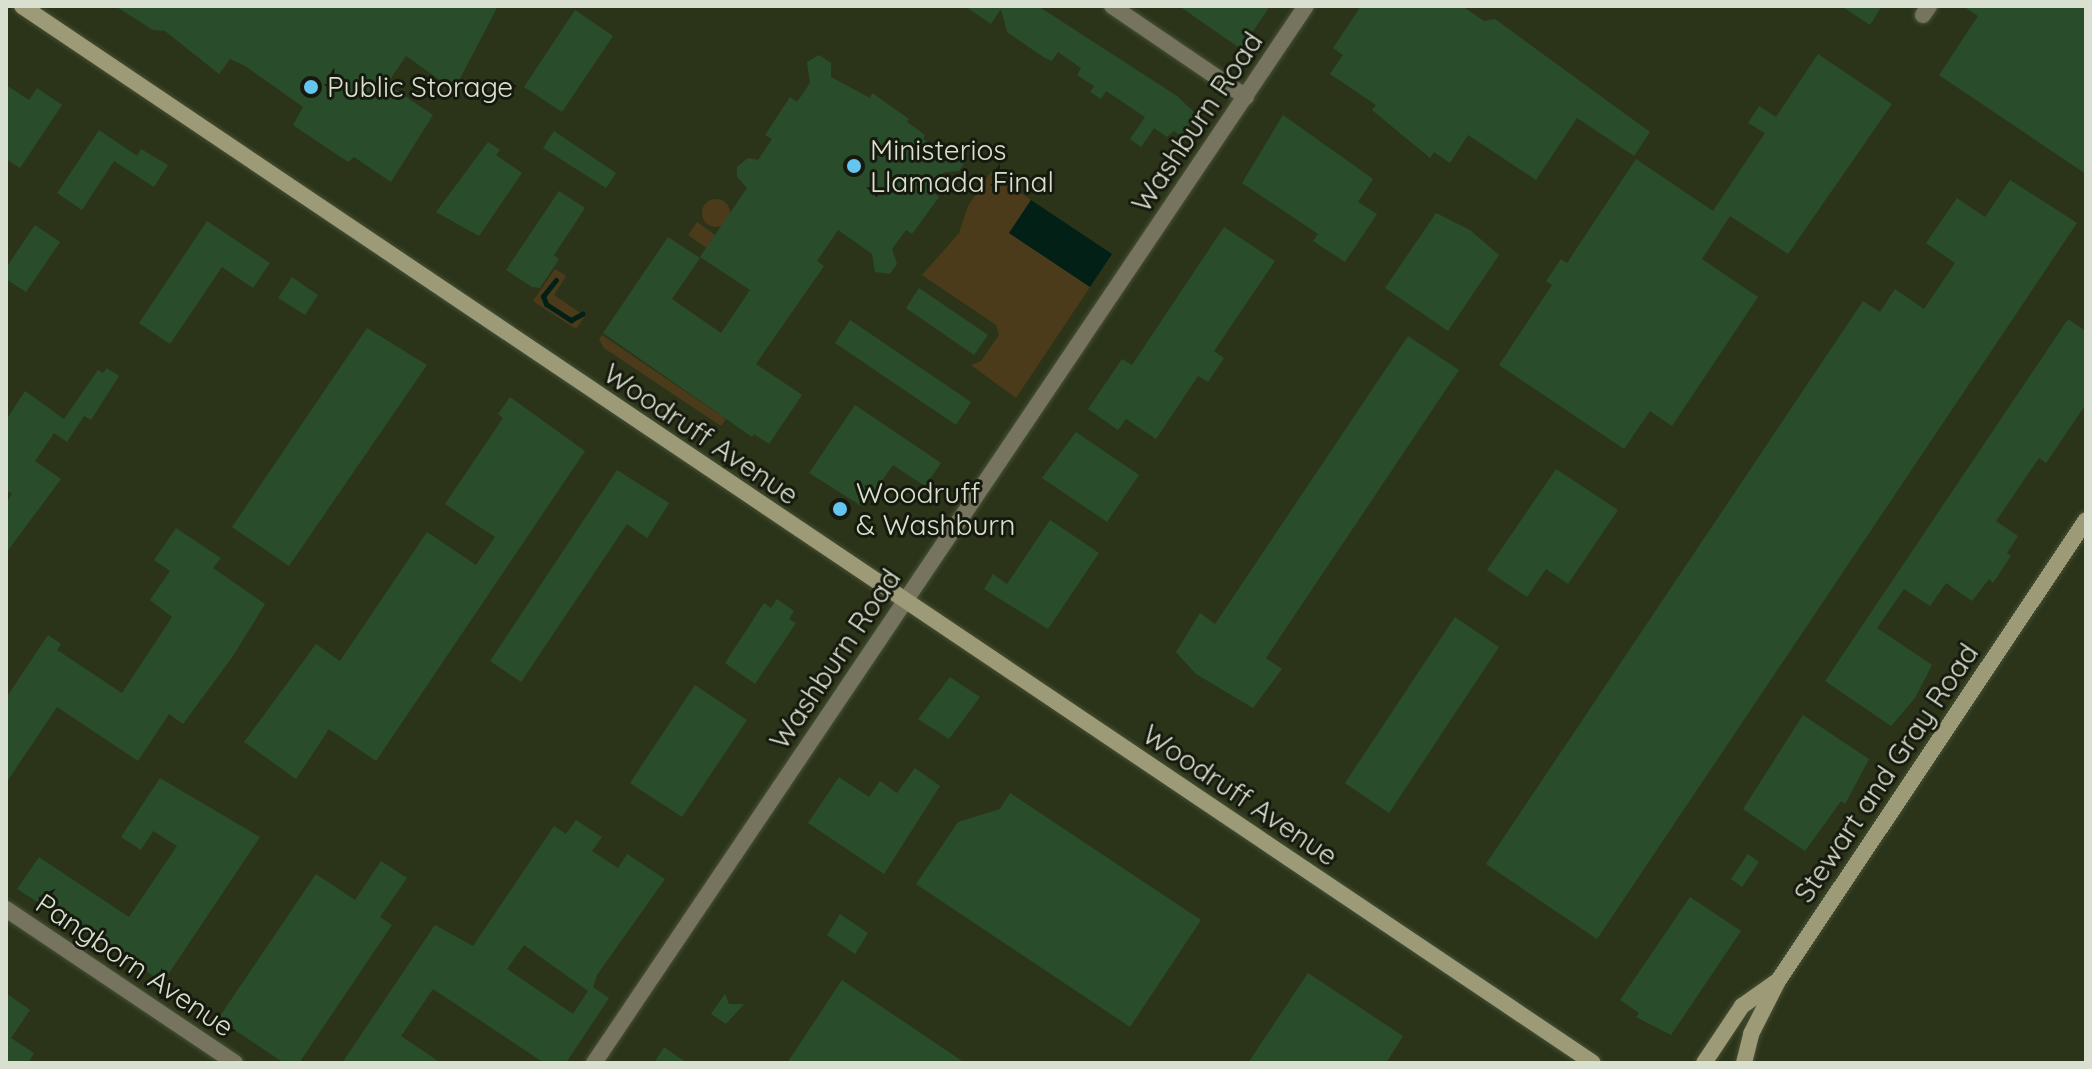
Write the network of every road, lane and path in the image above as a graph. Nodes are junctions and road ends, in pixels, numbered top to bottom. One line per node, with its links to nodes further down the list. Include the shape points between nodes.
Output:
1 (22, 6): 6 (main road, Woodruff Avenue)
2 (1112, 6): 4 (street)
3 (1306, 6): 4 (street, Washburn Road)
4 (1246, 97): 6 (street, Washburn Road)
5 (2086, 520): 8 (main road, Stewart and Gray Road)
6 (905, 603): 10 (street, Washburn Road); 11 (main road, Woodruff Avenue)
7 (6, 909): 9 (street, Pangborn Avenue)
8 (1778, 981): 12 (main road, via 1742,1006); 13 (main road, Stewart and Gray Road, via 1751,1034)
9 (235, 1063)
10 (594, 1063)
11 (1593, 1063)
12 (1704, 1063)
13 (1744, 1063)

